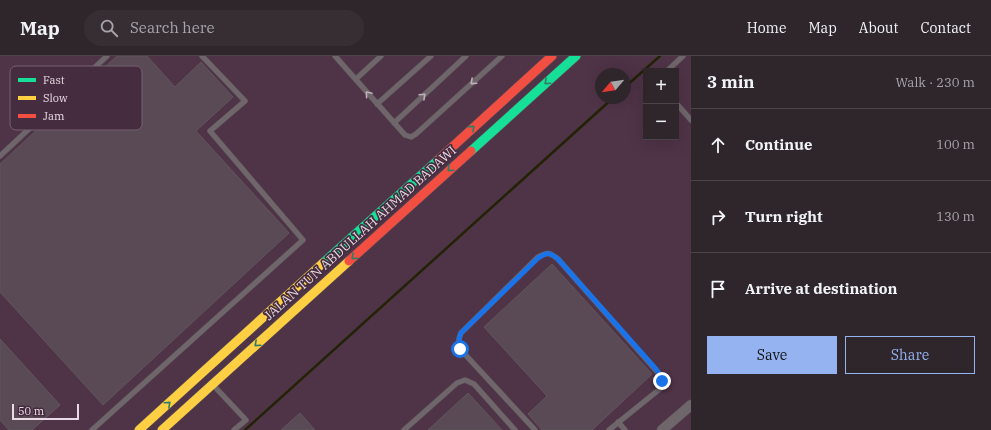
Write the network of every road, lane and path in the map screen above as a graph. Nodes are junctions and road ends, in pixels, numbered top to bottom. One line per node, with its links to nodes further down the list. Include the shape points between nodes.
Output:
1 (107, 56): 12 (lane)
2 (202, 56): 24 (lane, via 245,101 210,131 303,240)
3 (344, 56): 11 (lane)
4 (381, 56): 14 (lane)
5 (432, 56): 15 (lane)
6 (466, 56): 18 (lane, one-way to 6)
7 (502, 56): 18 (lane, one-way to 18, via 416,134 411,137 405,136)
8 (552, 56): 25 (main road, JALAN TUN ABDULLAH AHMAD BADAWI, one-way to 8)
9 (576, 56): 21 (main road, JALAN TUN ABDULLAH AHMAD BADAWI, one-way to 21)
10 (684, 56): 13 (lane)
11 (337, 58): 14 (lane)
12 (96, 66)
13 (670, 68)
14 (356, 79): 15 (lane, one-way to 14)
15 (377, 104): 18 (lane)
16 (677, 104): 17 (lane)
17 (691, 120)
18 (394, 123)
19 (28, 130): 20 (lane)
20 (0, 156)
21 (213, 384): 26 (main road, JALAN TUN ABDULLAH AHMAD BADAWI); 27 (lane, via 246,420)
22 (691, 405): 33 (street)
23 (618, 422): 30 (lane, via 661,388 661,376 558,259 546,253 461,333 458,344); 31 (lane); 32 (lane)
24 (92, 430)
25 (139, 430)
26 (162, 430)
27 (234, 430)
28 (404, 430): 29 (lane, via 457,383 465,380 474,384)
29 (515, 430)
30 (536, 430)
31 (609, 430)
32 (625, 430)
33 (662, 430)

